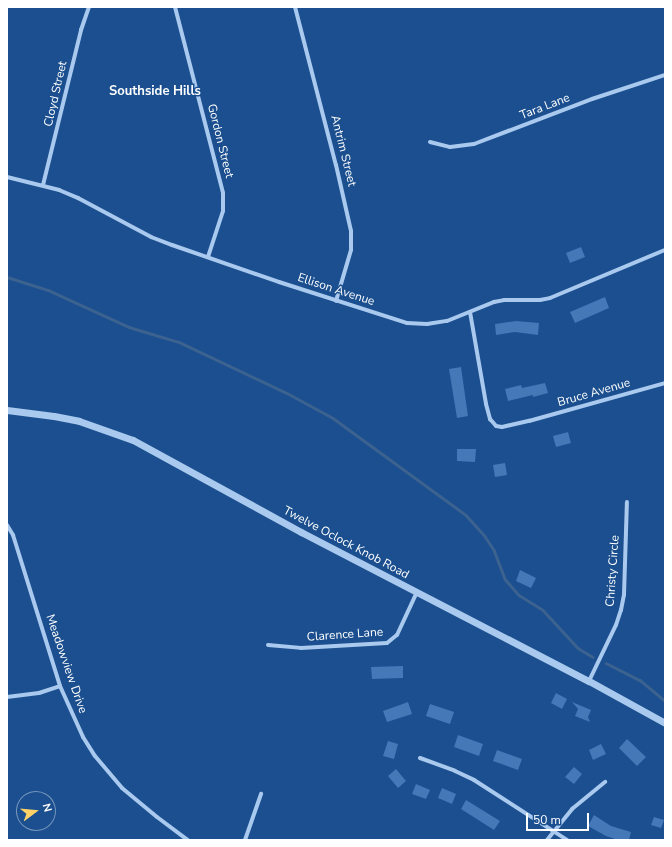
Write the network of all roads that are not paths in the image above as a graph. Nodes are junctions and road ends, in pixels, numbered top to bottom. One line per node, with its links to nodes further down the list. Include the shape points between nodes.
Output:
1 (89, 7): 7 (street, Cloyd Street)
2 (175, 7): 9 (street, Gordon Street, via 223,193 223,211)
3 (295, 7): 10 (street, Antrim Street, via 351,230 351,250)
4 (665, 75): 5 (street, Tara Lane, via 474,144 450,147)
5 (430, 142)
6 (7, 177): 7 (street, Ellison Avenue)
7 (43, 185): 9 (street, Ellison Avenue, via 78,198 151,237)
8 (665, 250): 11 (street, Ellison Avenue, via 550,298 504,300)
9 (208, 257): 10 (street, Ellison Avenue)
10 (336, 301): 11 (street, Ellison Avenue, via 390,319 421,324 447,321)
11 (470, 312): 12 (street, Bruce Avenue, via 490,419 496,426 528,421)
12 (665, 383)
13 (7, 410): 16 (street, Twelve Oclock Knob Road, via 79,421 133,440 295,529)
14 (627, 502): 18 (street, Christy Circle, via 624,595 621,610)
15 (7, 525): 19 (street, Meadowview Drive, via 13,535)
16 (417, 592): 17 (street, Clarence Lane, via 397,635 387,643 301,648); 18 (street, Twelve Oclock Knob Road)
17 (268, 644)
18 (589, 682): 21 (street, Twelve Oclock Knob Road)
19 (60, 686): 20 (street, via 39,693); 26 (street, Meadowview Drive, via 82,737 108,773 144,807)
20 (7, 698)
21 (665, 723)
22 (420, 758): 25 (street, via 474,780)
23 (605, 782): 25 (street, via 572,809)
24 (261, 794): 27 (street)
25 (554, 831): 28 (street); 29 (street)
26 (188, 840)
27 (245, 840)
28 (547, 840)
29 (568, 840)

